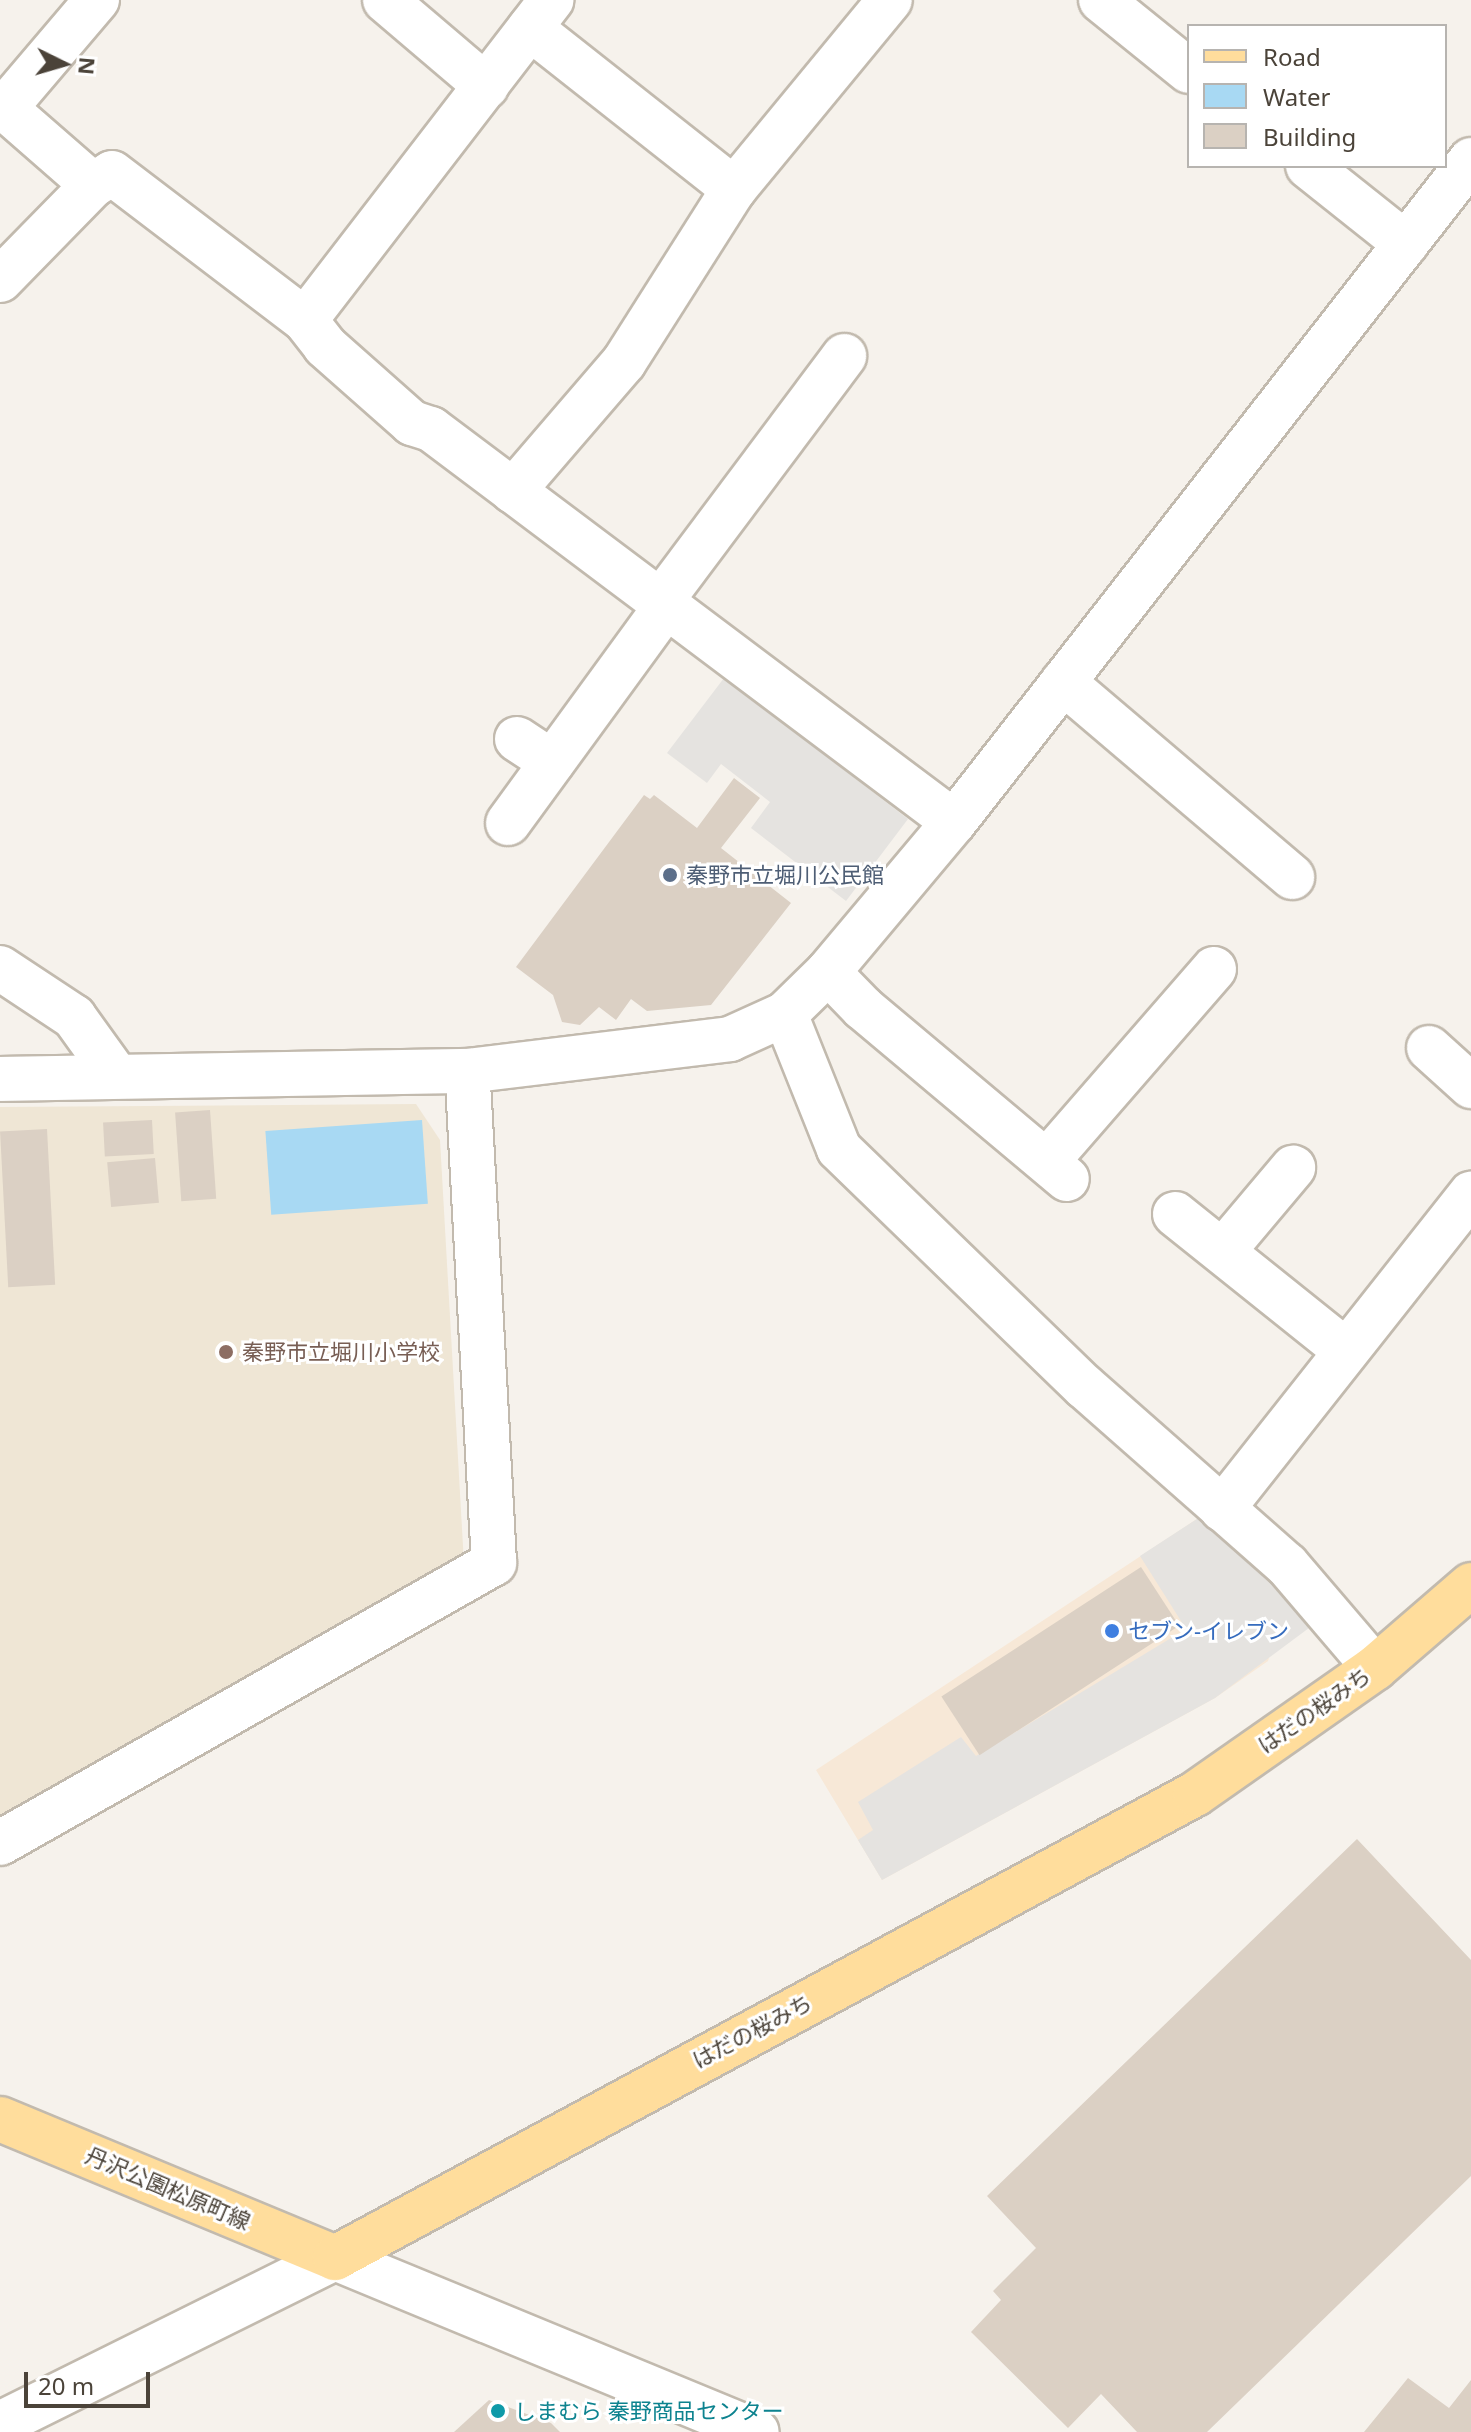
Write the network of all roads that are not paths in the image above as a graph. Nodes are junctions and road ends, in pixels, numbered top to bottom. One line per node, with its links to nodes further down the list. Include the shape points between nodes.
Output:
1 (97, 0): 8 (street)
2 (385, 0): 7 (street)
3 (890, 0): 12 (street)
4 (1101, 0): 6 (street)
5 (540, 14): 7 (street); 12 (street)
6 (1187, 69)
7 (486, 86): 15 (street)
8 (3, 106): 11 (street)
9 (1471, 160): 13 (street)
10 (1311, 168): 13 (street)
11 (93, 185): 14 (street); 15 (street, via 112,173 125,181)
12 (734, 189): 17 (street, via 624,362)
13 (1406, 244): 19 (street)
14 (0, 280)
15 (305, 320): 17 (street, via 325,346 412,423 431,429)
16 (844, 356): 18 (street, via 799,388)
17 (513, 491): 18 (street)
18 (664, 603): 20 (street); 21 (street, via 535,751)
19 (1063, 682): 20 (street); 22 (street)
20 (954, 822): 25 (street)
21 (508, 823)
22 (1292, 877)
23 (0, 968): 29 (street, via 74,1017)
24 (1214, 969): 25 (street, via 1161,1002 1058,1170 863,1008)
25 (828, 972): 26 (street)
26 (785, 1014): 28 (street, via 730,1039); 37 (street, via 839,1149 1085,1387)
27 (1429, 1048): 31 (street)
28 (467, 1071): 29 (street); 40 (street, via 494,1563)
29 (115, 1074): 30 (street)
30 (0, 1079)
31 (1471, 1086)
32 (1293, 1168): 35 (street)
33 (1471, 1194): 36 (street)
34 (1175, 1214): 35 (street)
35 (1223, 1251): 36 (street)
36 (1346, 1351): 37 (street)
37 (1222, 1509): 39 (street, via 1287,1565)
38 (1471, 1585): 39 (main road, はだの桜みち)
39 (1375, 1668): 42 (main road, はだの桜みち, via 1195,1794)
40 (0, 1843)
41 (0, 2119): 42 (main road, 丹沢公園松原町線)
42 (335, 2258): 43 (street, はだの桜みち); 44 (street)
43 (0, 2424)
44 (757, 2432)

